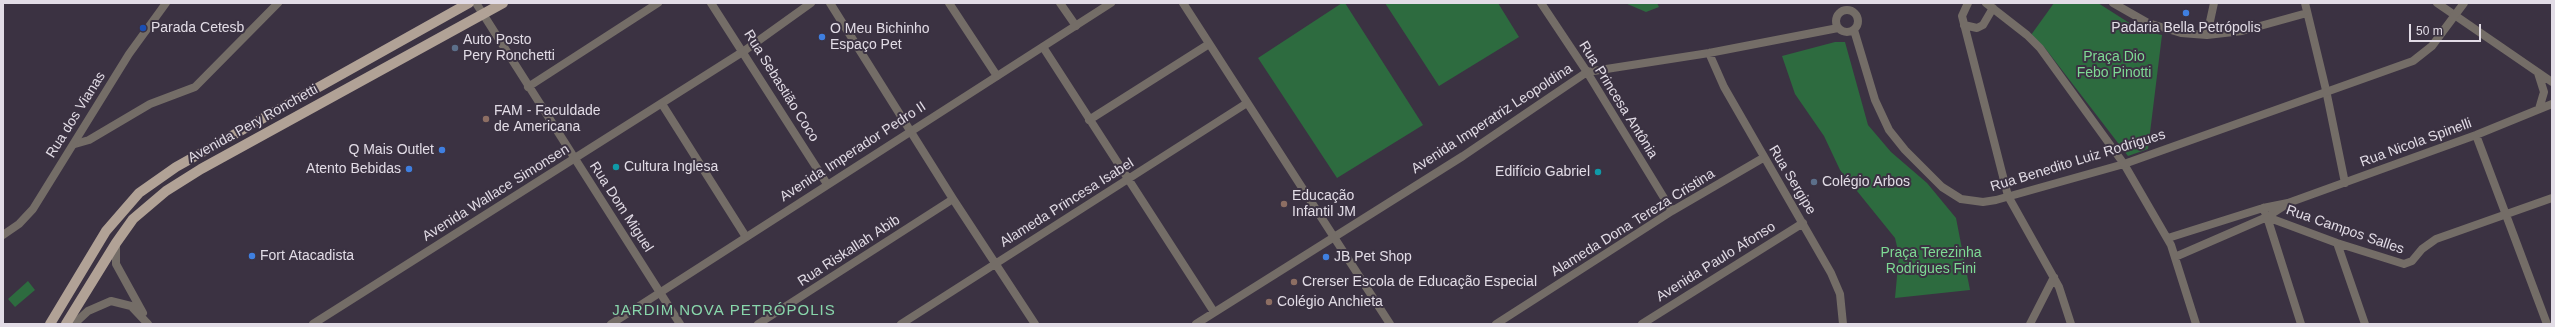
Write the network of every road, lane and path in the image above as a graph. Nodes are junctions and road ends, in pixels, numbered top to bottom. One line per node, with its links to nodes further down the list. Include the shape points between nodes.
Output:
1 (166, 3): 53 (street, Rua dos Vianas, via 129,54)
2 (278, 3): 53 (street, via 202,82 190,90 141,108 89,140)
3 (469, 3): 81 (main road, Avenida Pery Ronchetti, via 176,167 139,193 106,231)
4 (476, 3): 27 (street, Rua Dom Miguel)
5 (503, 3): 27 (main road, Avenida Pery Ronchetti)
6 (658, 3): 44 (street)
7 (711, 3): 38 (street, Rua Sebastião Coco)
8 (811, 3): 38 (street, Avenida Wallace Simonsen)
9 (830, 3): 51 (street)
10 (949, 3): 42 (street)
11 (1060, 3): 31 (street)
12 (1111, 3): 31 (street, Avenida Imperador Pedro II)
13 (1183, 3): 36 (street)
14 (1540, 3): 40 (street, Rua Princesa Antônia)
15 (1961, 3): 29 (street)
16 (1968, 3): 29 (street)
17 (1986, 3): 25 (street)
18 (2113, 3): 26 (street)
19 (2128, 3): 26 (street)
20 (2214, 3): 35 (street)
21 (2305, 3): 28 (street)
22 (2437, 3): 30 (street)
23 (2464, 3): 30 (street, Rua Benedito Luiz Rodrigues)
24 (1847, 6): 33 (street, via 1838,14 1835,21); 34 (street, via 1858,19)
25 (1993, 8): 32 (street, via 1983,26); 56 (street, via 2027,34 2040,48)
26 (2127, 12): 35 (street, via 2148,23 2181,33)
27 (482, 14): 44 (street, Rua Dom Miguel); 73 (main road, Avenida Pery Ronchetti, via 201,169 152,201)
28 (2306, 14): 35 (street, via 2242,32); 45 (street)
29 (1962, 16): 32 (street)
30 (2454, 16): 41 (street); 45 (street, Rua Benedito Luiz Rodrigues, via 2432,46 2420,57)
31 (1076, 26): 37 (street, Avenida Imperador Pedro II)
32 (1964, 26): 60 (street)
33 (1838, 28): 34 (street, via 1844,32); 39 (street, Avenida Imperatriz Leopoldina)
34 (1854, 30): 60 (street, Rua Benedito Luiz Rodrigues, via 1880,112 1889,130 1905,150 1942,187 1960,199 1983,202)
35 (2207, 35)
36 (1209, 44): 46 (street); 50 (street)
37 (1043, 47): 42 (street, Avenida Imperador Pedro II); 50 (street)
38 (744, 51): 47 (street, Avenida Wallace Simonsen); 59 (street, Rua Sebastião Coco)
39 (1710, 53): 40 (street, Avenida Imperatriz Leopoldina); 54 (street, Rua Sergipe, via 1724,87)
40 (1587, 72): 65 (street, Rua Princesa Antônia); 70 (street, Avenida Imperatriz Leopoldina, via 1463,156)
41 (2538, 73): 43 (street); 49 (street, via 2544,92)
42 (997, 76): 51 (street, Avenida Imperador Pedro II)
43 (2552, 82)
44 (528, 87): 55 (street, Rua Dom Miguel)
45 (2326, 90): 56 (street, Rua Benedito Luiz Rodrigues); 58 (street)
46 (1247, 103): 57 (street, Alameda Princesa Isabel); 70 (street)
47 (662, 104): 55 (street, Avenida Wallace Simonsen); 71 (street)
48 (2552, 104): 49 (street, Rua Nicola Spinelli)
49 (2539, 109): 52 (street, Rua Nicola Spinelli)
50 (1089, 120): 57 (street)
51 (911, 130): 59 (street, Avenida Imperador Pedro II); 62 (street)
52 (2476, 135): 58 (street, Rua Nicola Spinelli); 66 (street)
53 (75, 144): 69 (street, Rua dos Vianas, via 26,218)
54 (1764, 158): 65 (street, Alameda Dona Tereza Cristina); 68 (street, Rua Sergipe)
55 (574, 159): 78 (street, Rua Dom Miguel); 80 (street, Avenida Wallace Simonsen)
56 (2124, 164): 60 (street, Rua Benedito Luiz Rodrigues); 72 (street)
57 (1127, 180): 76 (street, Alameda Princesa Isabel); 79 (street)
58 (2344, 183): 63 (street, Rua Nicola Spinelli)
59 (826, 184): 71 (street, Avenida Imperador Pedro II)
60 (2008, 196): 77 (street)
61 (2552, 198): 66 (street, Rua Campos Salles)
62 (953, 199): 76 (street); 87 (street, Rua Riskallah Abib)
63 (2288, 204): 64 (street, Rua Nicola Spinelli); 67 (street, Rua Nicola Spinelli)
64 (2263, 208): 67 (street, Rua Campos Salles); 72 (street, Rua Nicola Spinelli)
65 (1672, 211): 92 (street, Alameda Dona Tereza Cristina)
66 (2507, 215): 74 (street, Rua Campos Salles, via 2436,239 2422,249 2412,261 2404,264); 100 (street)
67 (2267, 217): 74 (street, Rua Campos Salles); 75 (street, Rua Nicola Spinelli); 98 (street)
68 (1803, 223): 93 (street, Avenida Paulo Afonso); 94 (street, Rua Sergipe, via 1836,283 1843,308)
69 (3, 235)
70 (1334, 236): 79 (street, Avenida Imperatriz Leopoldina); 91 (street)
71 (746, 237): 78 (street, Avenida Imperador Pedro II)
72 (2168, 238): 75 (street)
73 (116, 243): 82 (main road, Avenida Pery Ronchetti); 84 (street, via 116,264)
74 (2337, 243): 99 (street)
75 (2175, 257): 97 (street)
76 (996, 263): 88 (street, Alameda Princesa Isabel); 89 (street)
77 (2054, 277): 95 (street); 96 (street)
78 (660, 292): 85 (street, Avenida Imperador Pedro II); 86 (street, Rua Dom Miguel)
79 (1214, 312): 90 (street, Avenida Imperatriz Leopoldina)
80 (318, 322)
81 (50, 324)
82 (66, 324)
83 (74, 324): 84 (street, via 94,308 111,301 131,306)
84 (148, 324)
85 (611, 324)
86 (680, 324)
87 (758, 324)
88 (901, 324)
89 (1035, 324)
90 (1196, 324)
91 (1390, 324)
92 (1496, 324)
93 (1642, 324)
94 (1843, 324)
95 (2030, 324)
96 (2071, 324)
97 (2196, 324)
98 (2301, 324)
99 (2365, 324)
100 (2547, 324)

